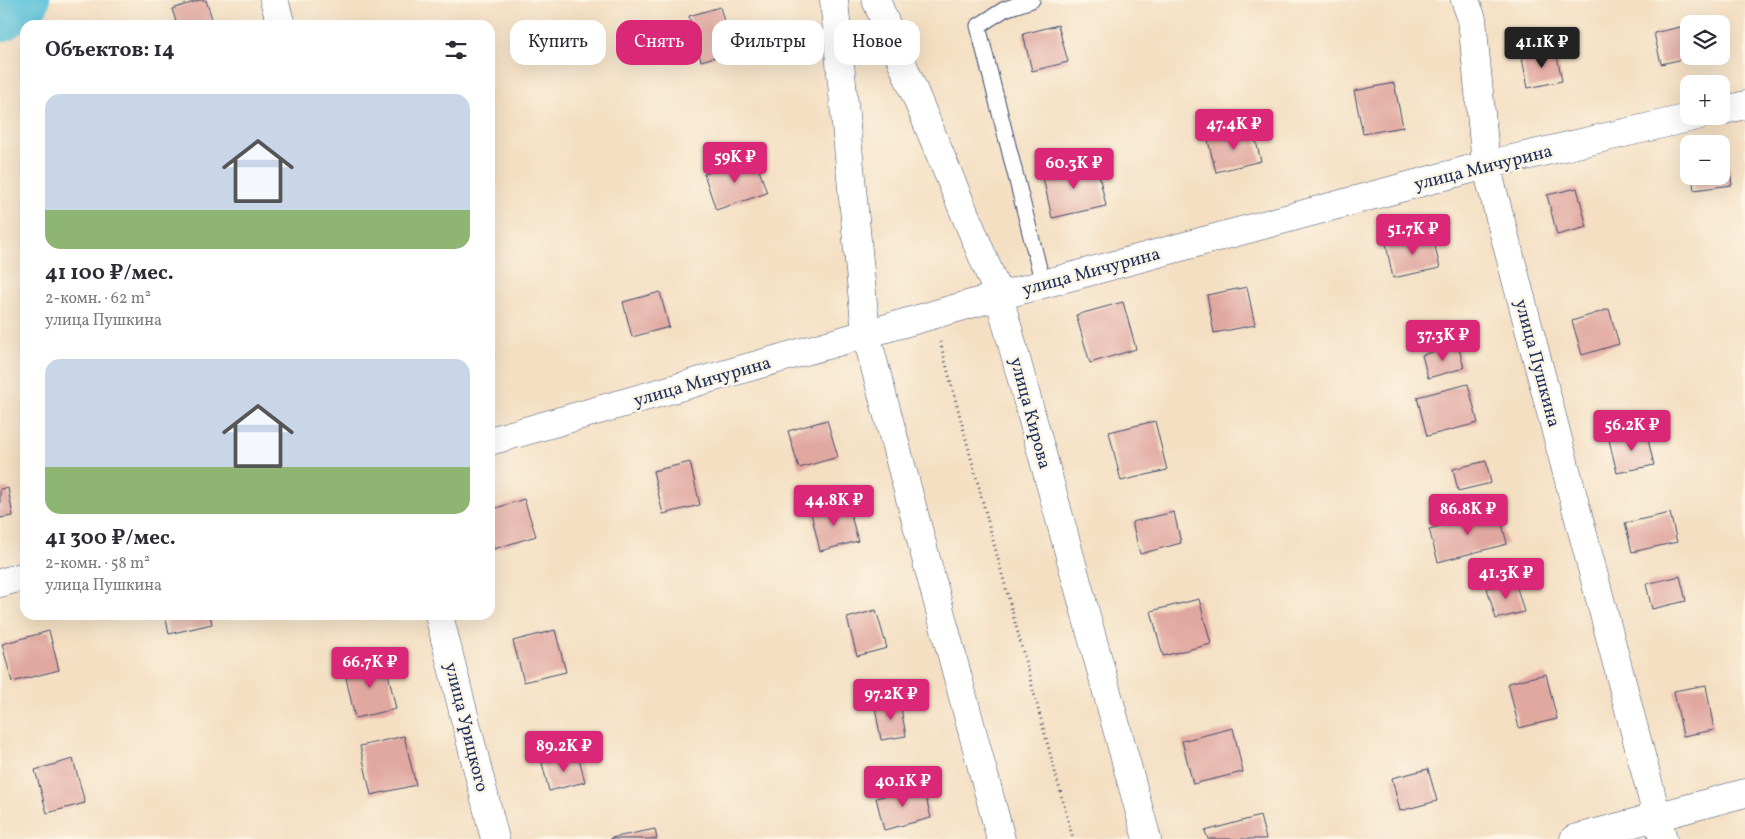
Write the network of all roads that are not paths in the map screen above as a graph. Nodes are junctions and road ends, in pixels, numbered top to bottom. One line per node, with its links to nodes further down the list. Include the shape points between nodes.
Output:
1 (274, 0): 6 (street)
2 (834, 0): 13 (street)
3 (876, 0): 12 (street, улица Кирова)
4 (1032, 0): 11 (lane, via 1005,9 978,26)
5 (1465, 0): 10 (street, улица Пушкина, via 1472,19)
6 (280, 20)
7 (1745, 105): 8 (street)
8 (1730, 109)
9 (1680, 120): 10 (street, улица Мичурина)
10 (1486, 165): 11 (street, улица Мичурина); 19 (street, улица Пушкина)
11 (1043, 284): 12 (street, улица Мичурина)
12 (999, 296): 13 (street, улица Мичурина); 22 (street, улица Кирова)
13 (866, 334): 14 (street, улица Мичурина); 21 (street)
14 (495, 440)
15 (20, 577): 16 (street)
16 (0, 583)
17 (440, 620): 20 (street, улица Урицкого)
18 (1745, 793): 19 (street)
19 (1660, 828): 23 (street)
20 (496, 839)
21 (1001, 839)
22 (1147, 839)
23 (1574, 839)

